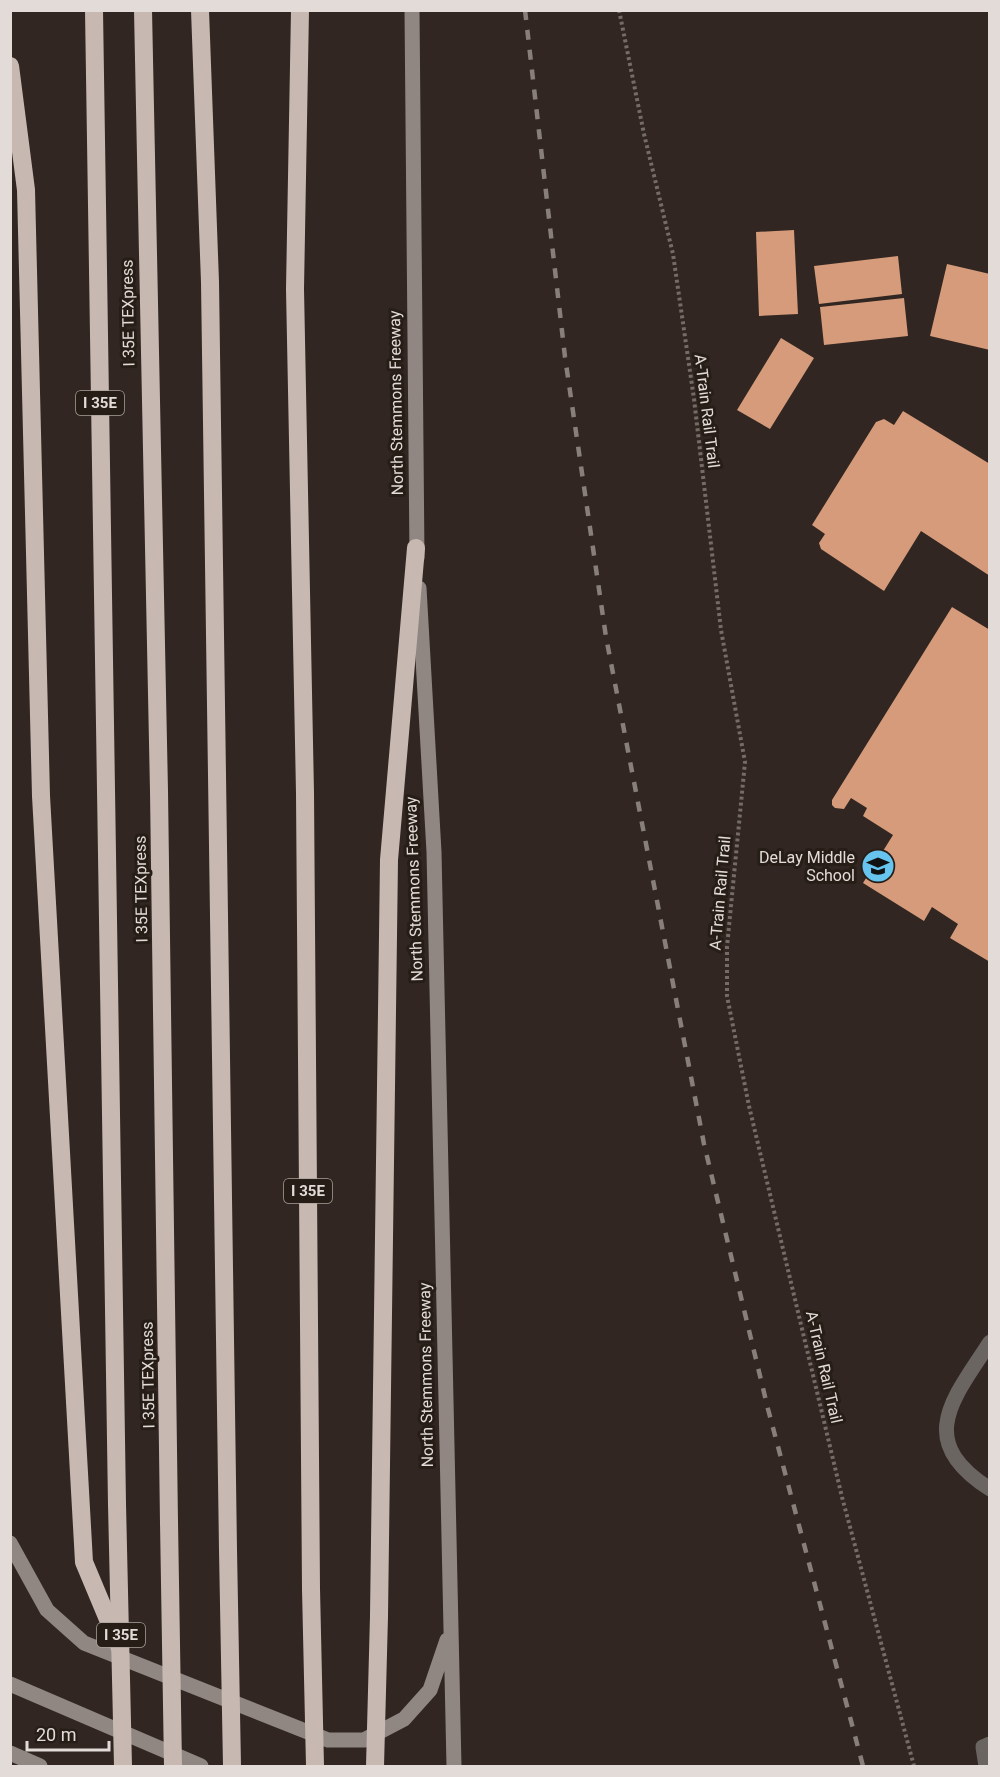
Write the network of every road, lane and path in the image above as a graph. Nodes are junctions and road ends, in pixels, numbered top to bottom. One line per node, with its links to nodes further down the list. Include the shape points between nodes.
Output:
1 (94, 10): 13 (highway, I 35E, bridge)
2 (143, 10): 19 (highway, I 35E TEXpress, bridge)
3 (200, 10): 21 (highway, bridge, via 210,282)
4 (300, 10): 22 (highway, I 35E, bridge, via 295,289 305,805)
5 (412, 10): 8 (main road, North Stemmons Freeway)
6 (619, 10): 25 (path, A-Train Rail Trail, via 673,254 721,630 745,762 727,947 727,996 749,1106 842,1497)
7 (10, 66): 13 (highway, via 26,190 41,796 84,1563)
8 (416, 548): 12 (main road, North Stemmons Freeway, via 434,852); 23 (highway, bridge, via 389,861)
9 (990, 1342): 10 (street, via 951,1403 946,1426 957,1464)
10 (990, 1489)
11 (10, 1543): 12 (main road, via 47,1610 84,1643 328,1740 364,1740 404,1719 430,1690)
12 (451, 1629): 24 (main road, North Stemmons Freeway)
13 (121, 1649): 18 (highway, I 35E, bridge)
14 (10, 1684): 20 (main road)
15 (990, 1744): 26 (street, via 983,1747)
16 (10, 1753): 17 (main road)
17 (40, 1767)
18 (123, 1767)
19 (173, 1767)
20 (201, 1767)
21 (232, 1767)
22 (315, 1767)
23 (375, 1767)
24 (454, 1767)
25 (914, 1767)
26 (986, 1767)

